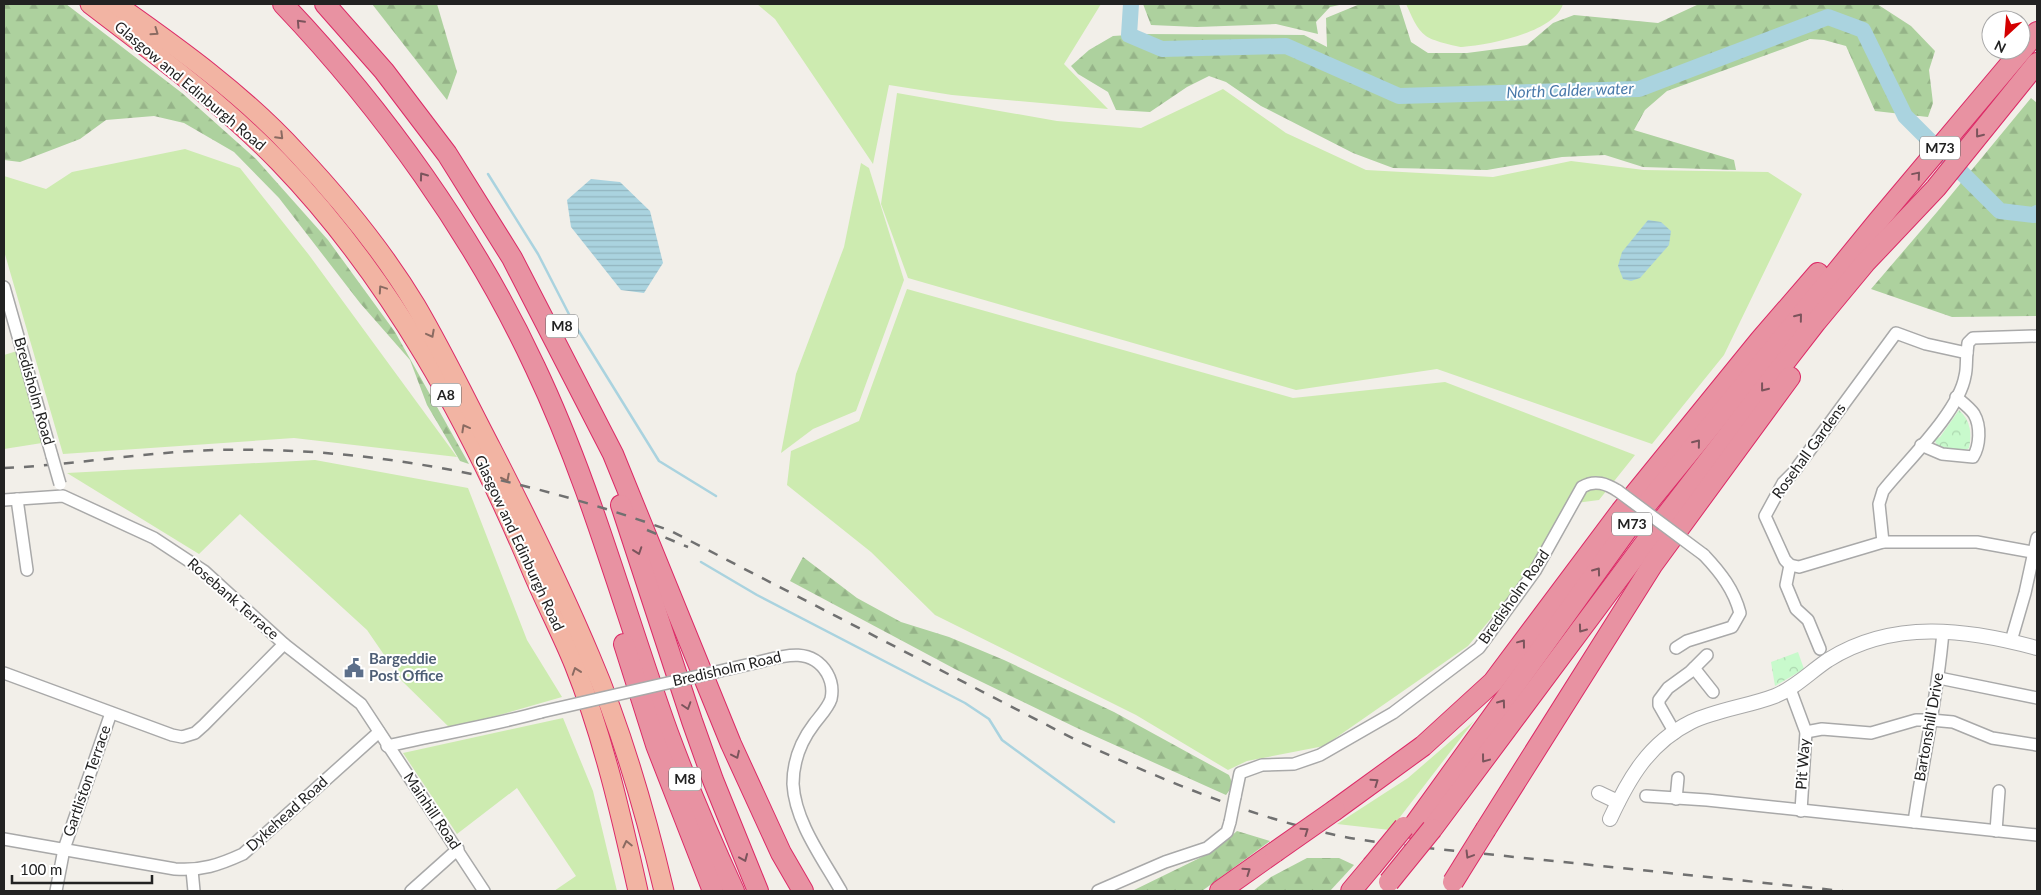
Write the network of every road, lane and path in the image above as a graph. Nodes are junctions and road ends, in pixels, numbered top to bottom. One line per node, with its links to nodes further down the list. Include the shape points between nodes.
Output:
1 (90, 4): 73 (highway, Glasgow and Edinburgh Road / A8, one-way to 1, via 601,745 574,665 502,500 405,324 345,238 279,162 232,117)
2 (116, 4): 74 (highway, Glasgow and Edinburgh Road / A8, one-way to 74, via 220,80 297,152 370,240 415,304 533,530 591,658 651,836)
3 (282, 4): 9 (highway, M8, one-way to 3, via 353,82)
4 (325, 4): 14 (highway, M8, via 384,72 447,154 512,258)
5 (333, 4): 41 (highway, M8, via 393,68 456,150 527,260 583,369 648,516)
6 (2037, 32): 8 (highway, M73)
7 (2037, 63): 8 (highway, M73)
8 (2002, 90): 10 (highway, M73, one-way to 8); 10 (highway, M73, one-way to 10, via 1919,206)
9 (442, 205): 35 (highway, M8, via 498,295 535,367 572,452); 75 (highway, M8, via 503,321 564,459 656,745)
10 (1877, 234): 16 (highway, M73, one-way to 16, via 1816,322); 42 (highway, via 1745,436 1653,564); 60 (highway, M73, one-way to 10, via 1634,520); 82 (highway, M73, one-way to 10, bridge, via 1423,746 1493,682 1621,511 1760,340 1842,246)
11 (4, 287): 18 (street, Bredisholm Road, bridge)
12 (2037, 336): 13 (street, via 1973,338 1968,343)
13 (1967, 353): 15 (street, via 1965,377); 24 (street, Rosehall Gardens, via 1896,333 1769,506 1765,516 1767,524)
14 (571, 374): 41 (highway, M8, via 613,454); 78 (highway, M8, one-way to 78, via 604,454 713,780)
15 (1956, 397): 17 (street, via 1940,424); 17 (street, via 1973,412 1978,424 1973,457 1942,454)
16 (1746, 412): 42 (highway, via 1639,575); 60 (highway, M73, one-way to 60)
17 (1921, 445): 22 (street, via 1883,491 1879,504)
18 (63, 496): 19 (street, Rosebank Terrace); 30 (street, Rosebank Terrace, via 183,555)
19 (17, 499): 20 (street, Rosebank Terrace); 25 (street)
20 (4, 500)
21 (2037, 538): 23 (street)
22 (1883, 542): 23 (street, via 1977,542); 24 (street, via 1800,567)
23 (2036, 552): 26 (street)
24 (1790, 565): 33 (street, via 1786,585 1796,608 1808,620)
25 (27, 570)
26 (2025, 593): 27 (street); 29 (street)
27 (2037, 596)
28 (1943, 631): 29 (street); 38 (street, Bartonshill Drive); 39 (street, via 1881,636 1828,660)
29 (2011, 641): 32 (street)
30 (284, 644): 44 (street, via 195,733 182,737 172,735); 46 (street, Rosebank Terrace, via 358,701)
31 (1676, 648): 81 (street, Bredisholm Road, bridge, via 1687,641 1732,627 1740,613 1731,588 1722,573 1704,555 1618,491 1601,483 1582,487 1535,571 1479,648 1393,713 1320,755 1294,764 1262,765 1240,773 1227,832 1207,848)
32 (2037, 648)
33 (1820, 649)
34 (1707, 655): 36 (street)
35 (645, 664): 76 (highway, M8, via 684,798); 77 (highway, M8, via 692,796)
36 (1694, 668): 40 (street); 48 (street, via 1668,688 1659,700)
37 (4, 673): 44 (street)
38 (1939, 678): 43 (street); 45 (street, Bartonshill Drive)
39 (1790, 689): 47 (street, Pit Way); 48 (street, via 1692,722)
40 (1713, 692)
41 (710, 694): 79 (highway, M8, one-way to 79, via 762,813)
42 (1571, 697): 68 (highway, one-way to 68, bridge)
43 (2037, 698)
44 (110, 713): 64 (street, Gartliston Terrace)
45 (1931, 720): 47 (street, via 1916,720 1871,733); 49 (street, via 1953,722 1992,738); 59 (street, Bartonshill Drive)
46 (379, 732): 50 (street, Mainhill Road); 66 (street, Dykehead Road, via 243,854 216,866)
47 (1806, 732): 57 (street, Pit Way)
48 (1675, 733): 56 (street, via 1643,760)
49 (2037, 745)
50 (387, 746): 65 (street, Mainhill Road); 80 (street, Bredisholm Road, bridge, via 498,724 795,654 803,655 822,666 830,680 830,699 801,747 794,771 794,786 800,816)
51 (1678, 778): 55 (street)
52 (1999, 791): 61 (street)
53 (1599, 793): 56 (street)
54 (1646, 796): 55 (street)
55 (1676, 799): 57 (street)
56 (1618, 802): 58 (street)
57 (1801, 811): 59 (street)
58 (1610, 819)
59 (1914, 822): 61 (street)
60 (1416, 828): 67 (highway, M73, bridge); 67 (highway, M73, bridge)
61 (1996, 831): 62 (street)
62 (2037, 834)
63 (4, 839): 64 (street, Dykehead Road)
64 (64, 849): 66 (street, Dykehead Road); 69 (street, Gartliston Terrace)
65 (458, 849): 71 (street); 72 (street, Mainhill Road)
66 (192, 870): 70 (street)
67 (1386, 881): 83 (highway, M73); 84 (highway, M73)
68 (1450, 887)
69 (56, 891)
70 (194, 891)
71 (411, 891)
72 (484, 891)
73 (638, 891)
74 (664, 891)
75 (713, 891)
76 (720, 891)
77 (734, 891)
78 (758, 891)
79 (803, 891)
80 (841, 891)
81 (1098, 891)
82 (1220, 891)
83 (1351, 891)
84 (1363, 891)

